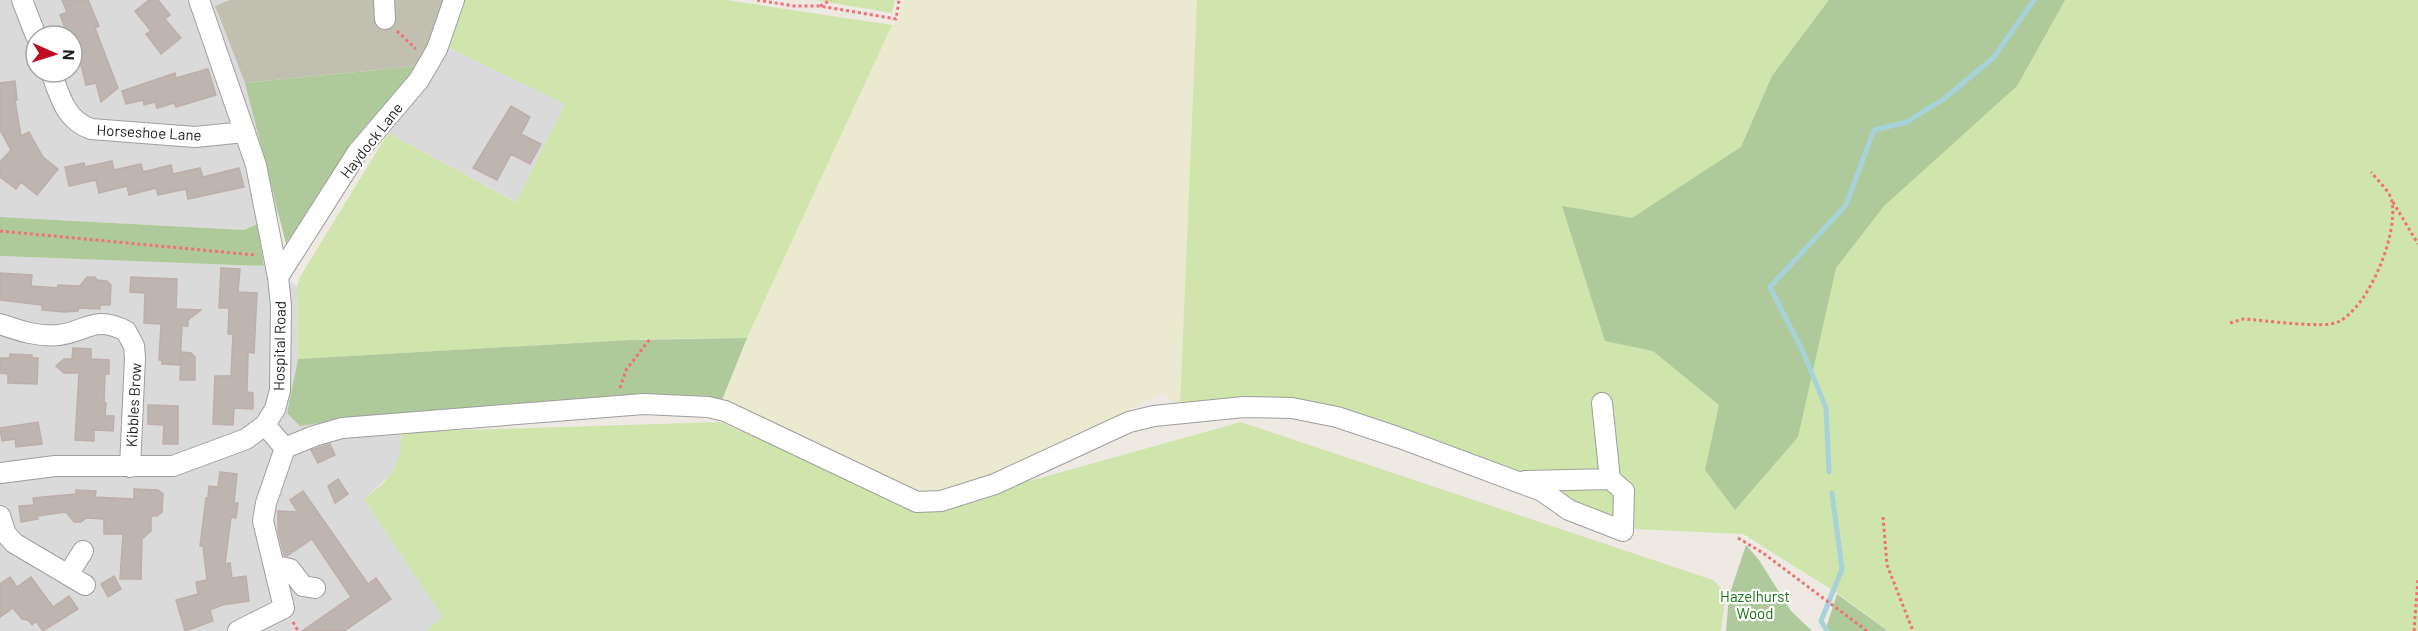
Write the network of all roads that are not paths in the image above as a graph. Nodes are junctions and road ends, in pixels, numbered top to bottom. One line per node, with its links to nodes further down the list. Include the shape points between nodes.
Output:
1 (22, 0): 4 (street)
2 (199, 0): 6 (street, Hospital Road)
3 (454, 0): 7 (street, Haydock Lane, via 419,80 357,153)
4 (31, 24)
5 (56, 84): 6 (street, Horseshoe Lane, via 71,118 91,129 195,137)
6 (244, 132): 7 (street, Hospital Road, via 256,165)
7 (278, 277): 10 (street, Hospital Road, via 282,305 280,390 275,409)
8 (0, 324): 12 (street, Kibbles Brow, via 36,335 62,334 93,324 126,331 135,358)
9 (1602, 403): 14 (street)
10 (265, 424): 11 (street); 12 (street, Hospital Road, via 238,443 173,466)
11 (285, 448): 15 (street, via 342,428 644,404 708,407 725,411 917,502 941,501 995,484 1129,422 1244,407 1292,408 1337,417); 18 (street, via 263,521)
12 (130, 467): 13 (street, Hospital Road, via 55,466)
13 (0, 473)
14 (1610, 478): 15 (street); 15 (street, via 1624,491 1623,531 1581,516 1542,491)
15 (1516, 481)
16 (0, 516): 19 (street, via 14,543)
17 (83, 551): 19 (street)
18 (276, 566): 21 (street, via 290,569 303,586); 22 (street, via 284,608)
19 (68, 575): 20 (street)
20 (85, 585)
21 (315, 588)
22 (238, 631)

